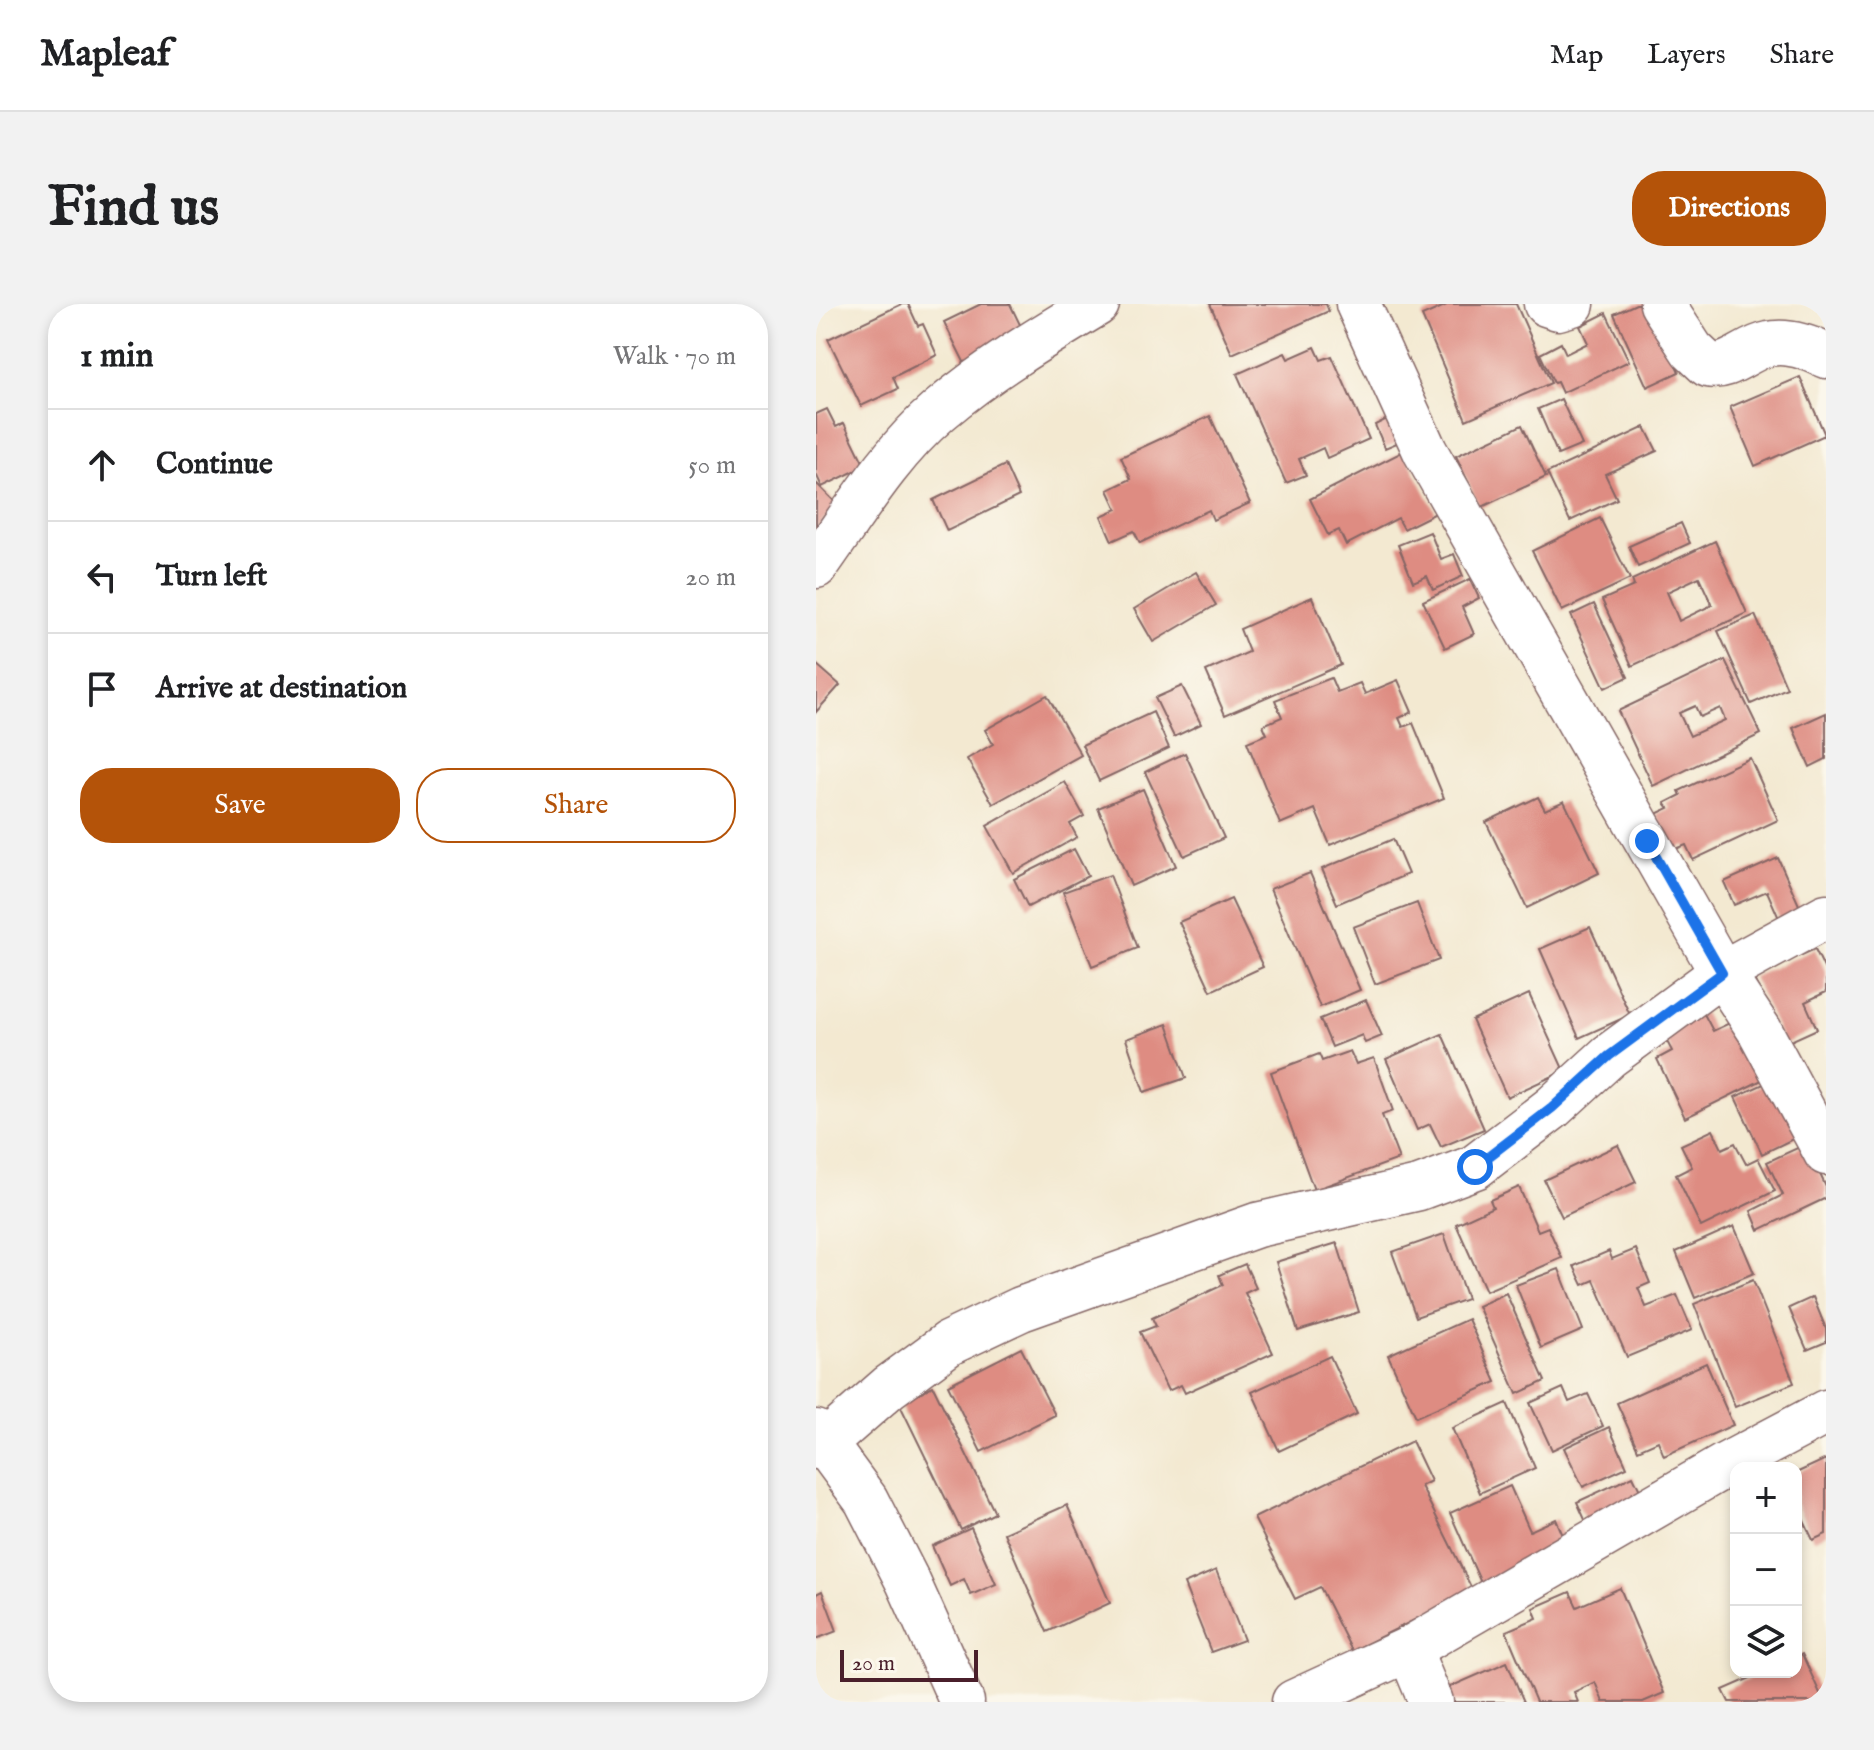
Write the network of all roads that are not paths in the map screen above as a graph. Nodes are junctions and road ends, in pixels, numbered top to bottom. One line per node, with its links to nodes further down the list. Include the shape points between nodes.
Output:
1 (1097, 304): 7 (street, via 1010,358 937,413 881,474)
2 (1546, 304): 3 (street)
3 (1572, 304)
4 (1662, 304): 6 (street, via 1692,350 1713,367 1771,343)
5 (1375, 309): 9 (street, via 1425,451)
6 (1826, 356)
7 (816, 566)
8 (1826, 916): 9 (street)
9 (1722, 973): 10 (street); 12 (street, via 1609,1056 1475,1167 1419,1188 1257,1225 1021,1309 949,1343)
10 (1826, 1153)
11 (1826, 1412): 13 (street)
12 (819, 1441): 14 (street, via 866,1500)
13 (1409, 1649): 15 (street); 16 (street)
14 (962, 1702)
15 (1294, 1702)
16 (1431, 1702)

